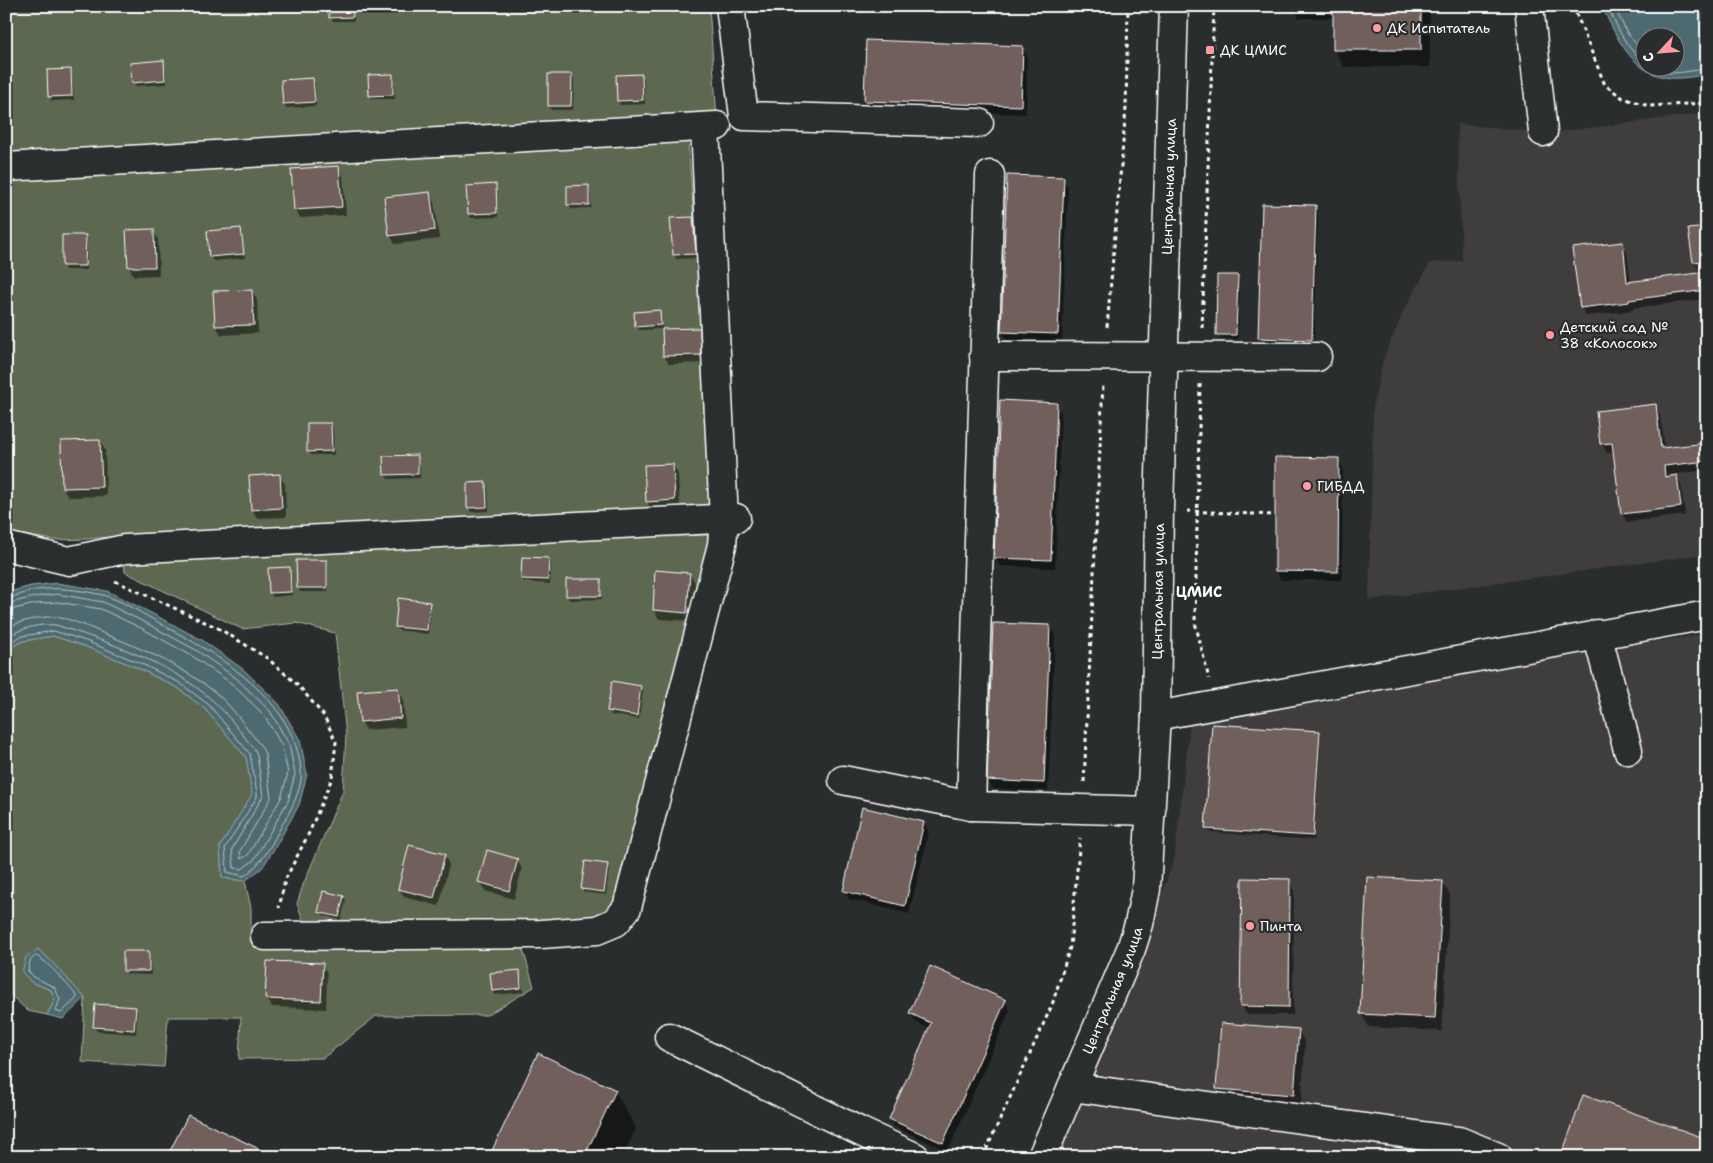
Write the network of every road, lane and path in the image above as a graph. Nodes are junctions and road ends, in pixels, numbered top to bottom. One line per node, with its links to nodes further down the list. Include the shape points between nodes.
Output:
1 (730, 6): 7 (street, via 744,116)
2 (1128, 6): 12 (path, via 1126,108)
3 (1174, 6): 13 (street, Центральная улица)
4 (1529, 6): 8 (street)
5 (1573, 6): 6 (path, via 1605,85 1623,98 1649,106)
6 (1707, 103)
7 (979, 123)
8 (1543, 132)
9 (6, 166): 17 (street, via 711,127)
10 (990, 176): 11 (street)
11 (984, 356): 12 (street); 25 (street)
12 (1104, 356): 13 (street); 26 (path)
13 (1164, 356): 14 (street); 15 (street, Центральная улица)
14 (1318, 357)
15 (1159, 510): 16 (path); 22 (street, Центральная улица)
16 (1275, 515)
17 (730, 519): 18 (street, via 125,549 70,561); 28 (street, via 627,908 616,922 597,930 541,934)
18 (6, 546)
19 (109, 578): 28 (path, via 218,628 267,658 298,685 324,716 336,742 332,778 285,880)
20 (1707, 615): 21 (street)
21 (1598, 634): 22 (street); 23 (street)
22 (1156, 716): 27 (street, Центральная улица)
23 (1628, 750)
24 (843, 780): 25 (street)
25 (971, 806): 26 (street)
26 (1083, 809): 27 (street); 32 (path, via 1070,947 1052,1005)
27 (1151, 811): 30 (street, Центральная улица, via 1146,889 1139,924)
28 (278, 936)
29 (669, 1037): 31 (street)
30 (1072, 1086): 33 (street, Центральная улица); 34 (street, via 1459,1141)
31 (915, 1157)
32 (983, 1157)
33 (1042, 1157)
34 (1498, 1157)

